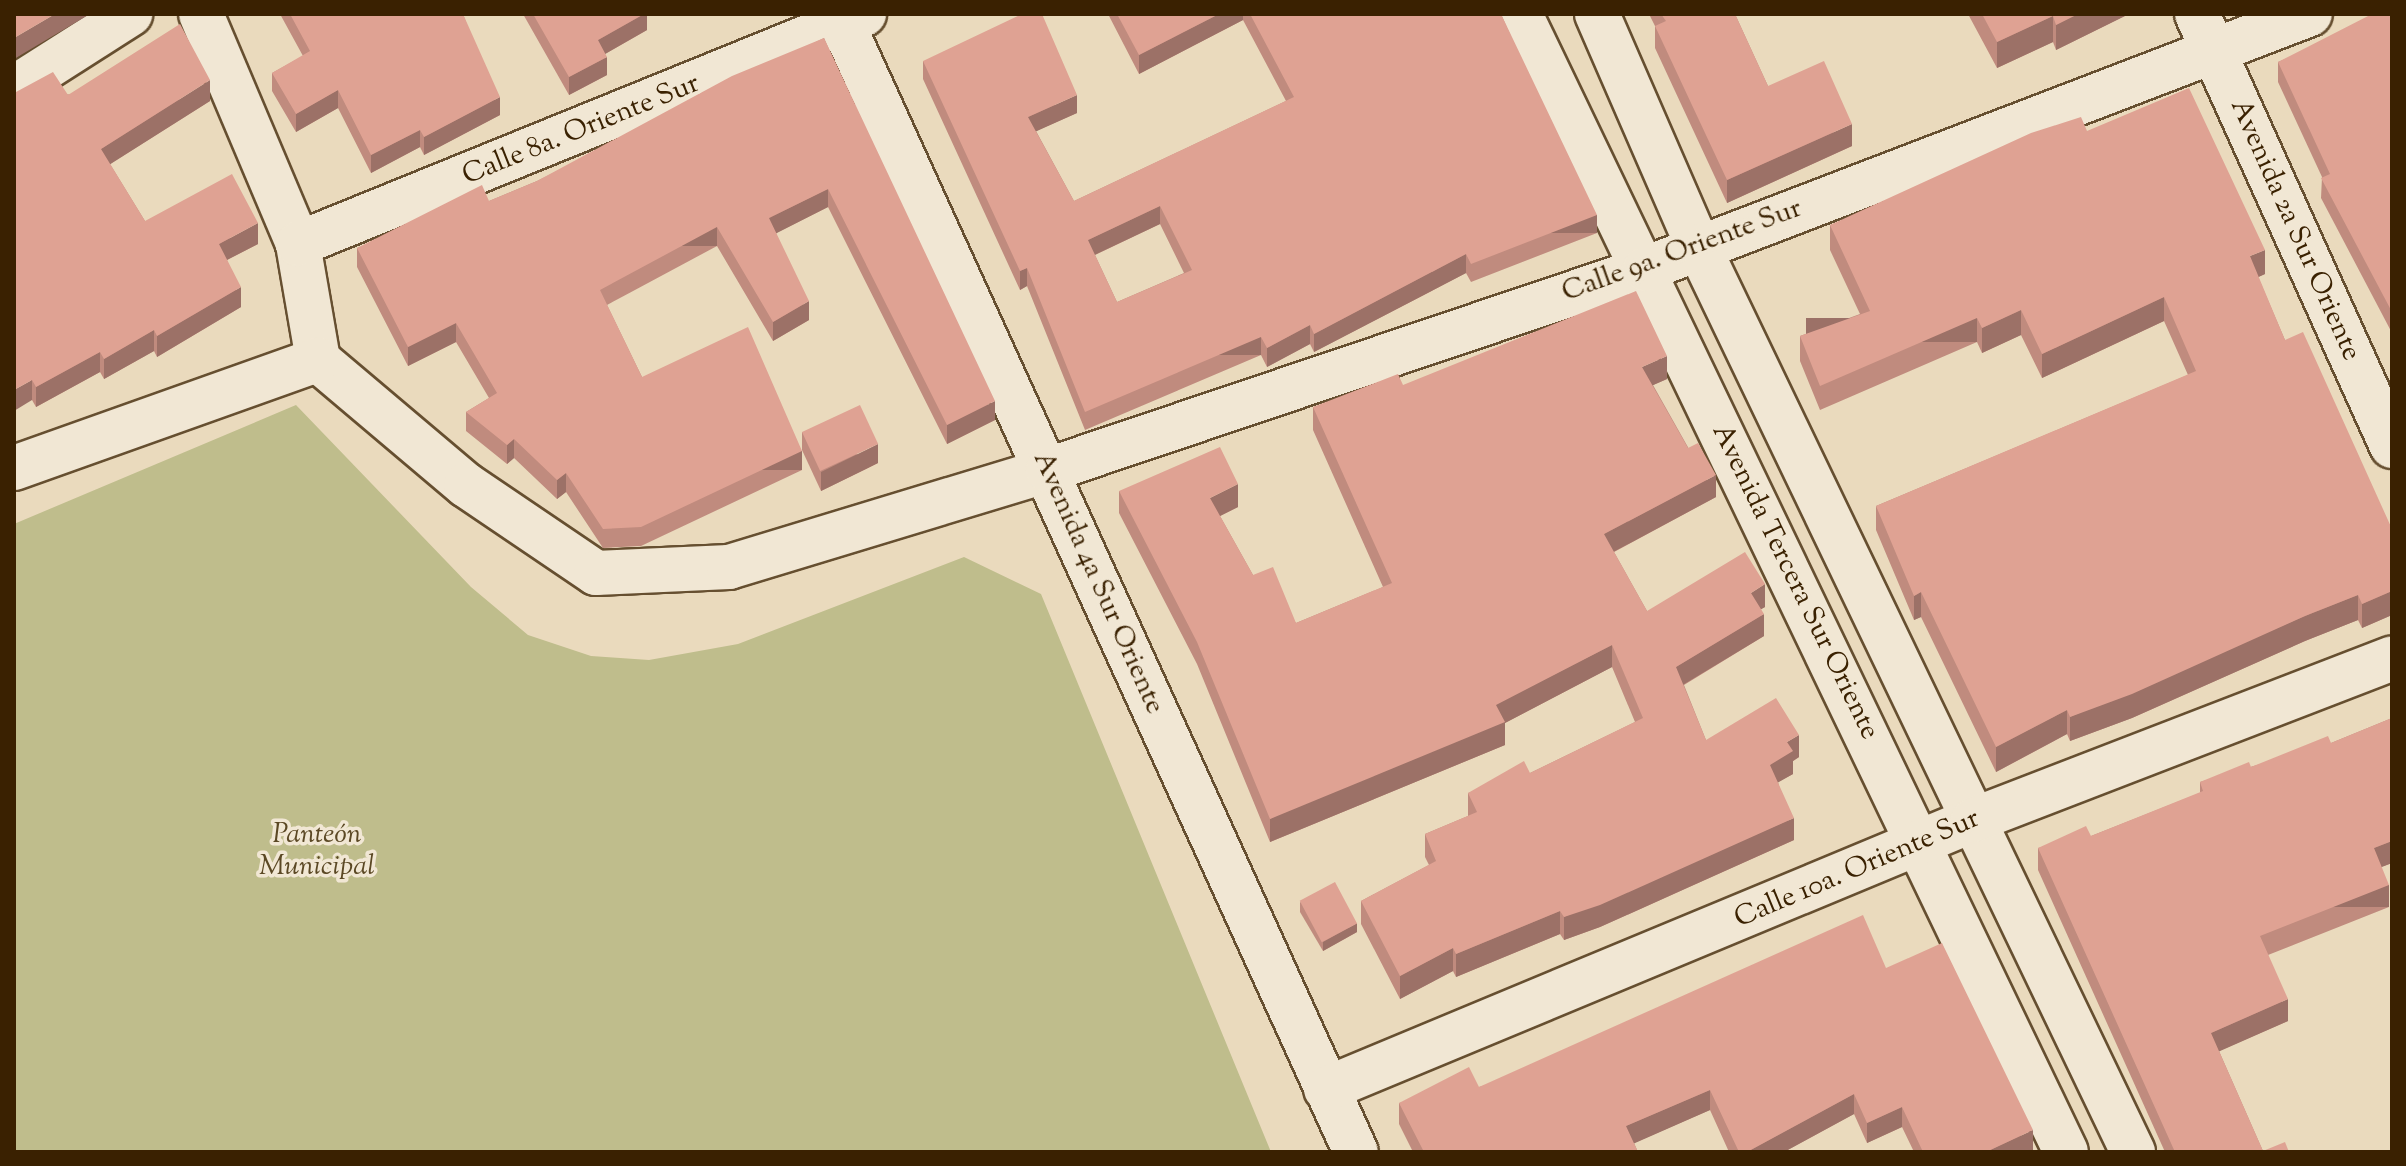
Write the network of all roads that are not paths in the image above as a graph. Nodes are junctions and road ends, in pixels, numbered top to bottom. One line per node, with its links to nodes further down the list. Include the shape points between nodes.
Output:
1 (130, 14): 8 (street)
2 (201, 14): 9 (street)
3 (1520, 14): 11 (street, Avenida Tercera Sur Oriente)
4 (1597, 14): 10 (street, Avenida Tercera Sur Oriente)
5 (2310, 14): 7 (street, Calle 9a. Oriente Sur)
6 (848, 17): 9 (street, Calle 8a. Oriente Sur); 15 (street, Avenida 4a Sur Oriente)
7 (2206, 33): 10 (street, Calle 9a. Oriente Sur); 13 (street, Avenida 2a Sur Oriente)
8 (14, 88)
9 (298, 244): 12 (street)
10 (1698, 246): 11 (street, Calle 9a. Oriente Sur); 17 (street, Avenida Tercera Sur Oriente)
11 (1645, 269): 15 (street, Calle 9a. Oriente Sur); 18 (street, Avenida Tercera Sur Oriente)
12 (318, 360): 14 (street); 15 (street, Calle 9a. Oriente Sur, via 466,485 596,573 729,567)
13 (2392, 446)
14 (14, 468)
15 (1048, 470): 19 (street, Avenida 4a Sur Oriente)
16 (2392, 658): 17 (street, Calle 10a. Oriente Sur)
17 (1973, 820): 18 (street, Calle 10a. Oriente Sur); 22 (street, Avenida Tercera Sur Oriente)
18 (1920, 845): 19 (street, Calle 10a. Oriente Sur); 21 (street, Avenida Tercera Sur Oriente)
19 (1326, 1089): 20 (street, Avenida 4a Sur Oriente)
20 (1356, 1152)
21 (2066, 1152)
22 (2133, 1152)

